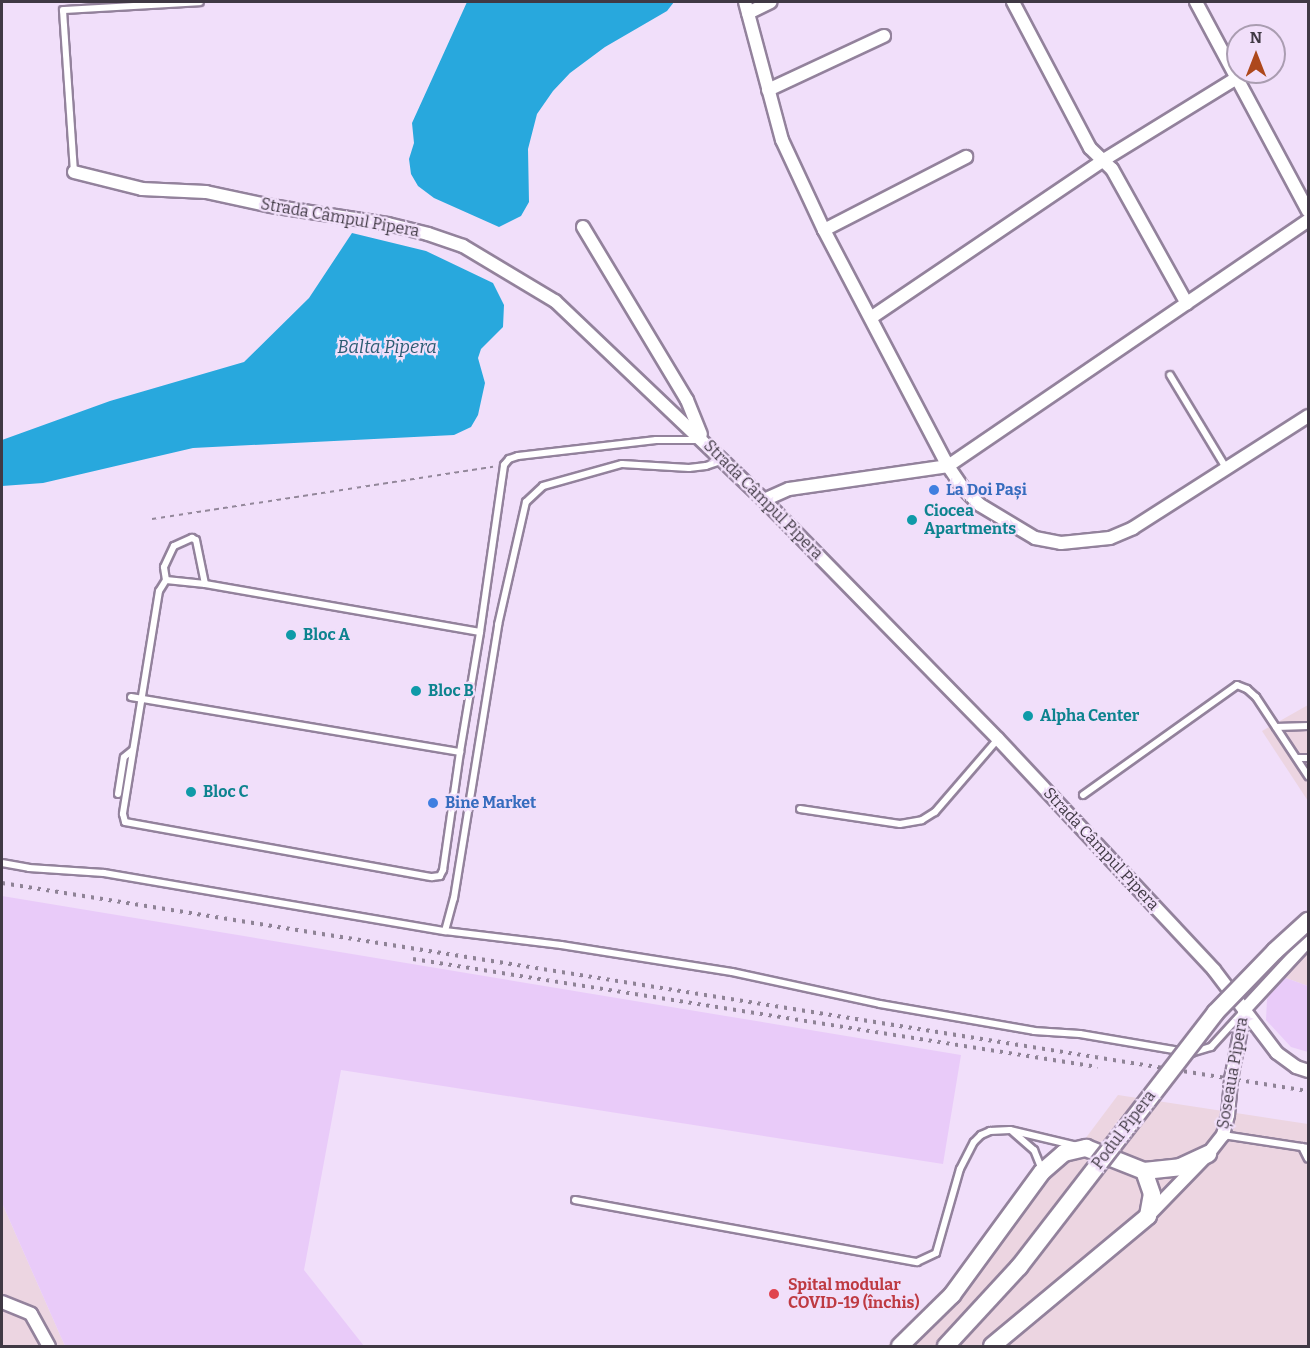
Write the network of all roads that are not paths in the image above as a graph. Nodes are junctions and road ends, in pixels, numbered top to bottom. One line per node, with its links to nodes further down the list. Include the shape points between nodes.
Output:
1 (200, 2): 13 (lane, via 63,10)
2 (771, 2): 5 (street)
3 (1013, 2): 12 (street, via 1090,148)
4 (1196, 2): 7 (street)
5 (746, 7): 10 (street)
6 (884, 36): 10 (street)
7 (1226, 58)
8 (1227, 84): 12 (street)
9 (1240, 84): 14 (street)
10 (768, 90): 17 (street, via 782,140)
11 (966, 157): 17 (street)
12 (1102, 161): 18 (street, via 1112,169); 19 (street)
13 (74, 172): 22 (street, Strada Câmpul Pipera, via 142,189 206,192 388,224 463,246 564,307)
14 (1308, 211)
15 (1308, 220): 18 (street)
16 (583, 227): 22 (street, via 687,400)
17 (824, 230): 19 (street)
18 (1187, 304): 24 (street)
19 (872, 317): 24 (street)
20 (1170, 375): 25 (lane)
21 (1308, 416): 25 (street)
22 (703, 440): 23 (street, Strada Câmpul Pipera); 29 (lane, via 656,440 509,459 504,465)
23 (723, 460): 26 (street, Strada Câmpul Pipera); 45 (lane, via 689,468 621,464 543,486 526,502 498,625)
24 (948, 465): 25 (street, via 980,505 1035,538 1062,543 1110,538 1133,528); 26 (street, via 789,489)
25 (1226, 468)
26 (764, 500): 34 (street, Strada Câmpul Pipera)
27 (166, 580): 28 (lane); 28 (lane, via 164,567 174,546 192,538 196,540); 31 (lane, via 159,591)
28 (205, 585): 29 (lane)
29 (480, 632): 36 (lane)
30 (131, 697): 31 (lane)
31 (142, 699): 35 (lane); 36 (lane)
32 (1308, 726): 33 (lane)
33 (1276, 727): 37 (lane); 41 (lane, via 1252,693 1237,686)
34 (998, 740): 42 (lane, via 934,812 922,820 900,824); 47 (street, Strada Câmpul Pipera, via 1214,970)
35 (134, 749): 36 (lane, via 123,814 128,824 432,877 440,876 443,870); 40 (lane, via 124,757)
36 (460, 752)
37 (1297, 758): 38 (lane); 39 (lane)
38 (1308, 758)
39 (1308, 776)
40 (118, 794)
41 (1083, 795)
42 (800, 808)
43 (2, 863): 45 (lane, via 104,873)
44 (1308, 921): 62 (main road, Podul Pipera, bridge, via 1215,1013 1019,1267)
45 (446, 931): 47 (lane, via 732,972 848,998 1034,1031 1080,1034 1191,1053 1211,1047)
46 (1308, 941): 47 (street)
47 (1245, 1009): 48 (street, Strada Câmpul Pipera, via 1277,1053); 50 (street, Șoseaua Pipera)
48 (1308, 1071)
49 (1010, 1130): 51 (lane); 56 (lane, via 1034,1150); 57 (lane, via 990,1131 974,1142 960,1169 936,1253 917,1263)
50 (1223, 1135): 52 (lane); 53 (street, Șoseaua Pipera)
51 (1086, 1148): 55 (main road); 56 (main road, via 1064,1153)
52 (1305, 1148): 54 (lane)
53 (1209, 1154): 55 (main road, via 1180,1167); 58 (street, Șoseaua Pipera)
54 (1308, 1159)
55 (1144, 1171): 58 (main road, via 1152,1194)
56 (1042, 1172): 61 (main road, via 952,1295)
57 (575, 1200)
58 (1148, 1216): 63 (main road)
59 (2, 1302): 60 (street, via 31,1314)
60 (49, 1347)
61 (900, 1347)
62 (946, 1347)
63 (992, 1347)

